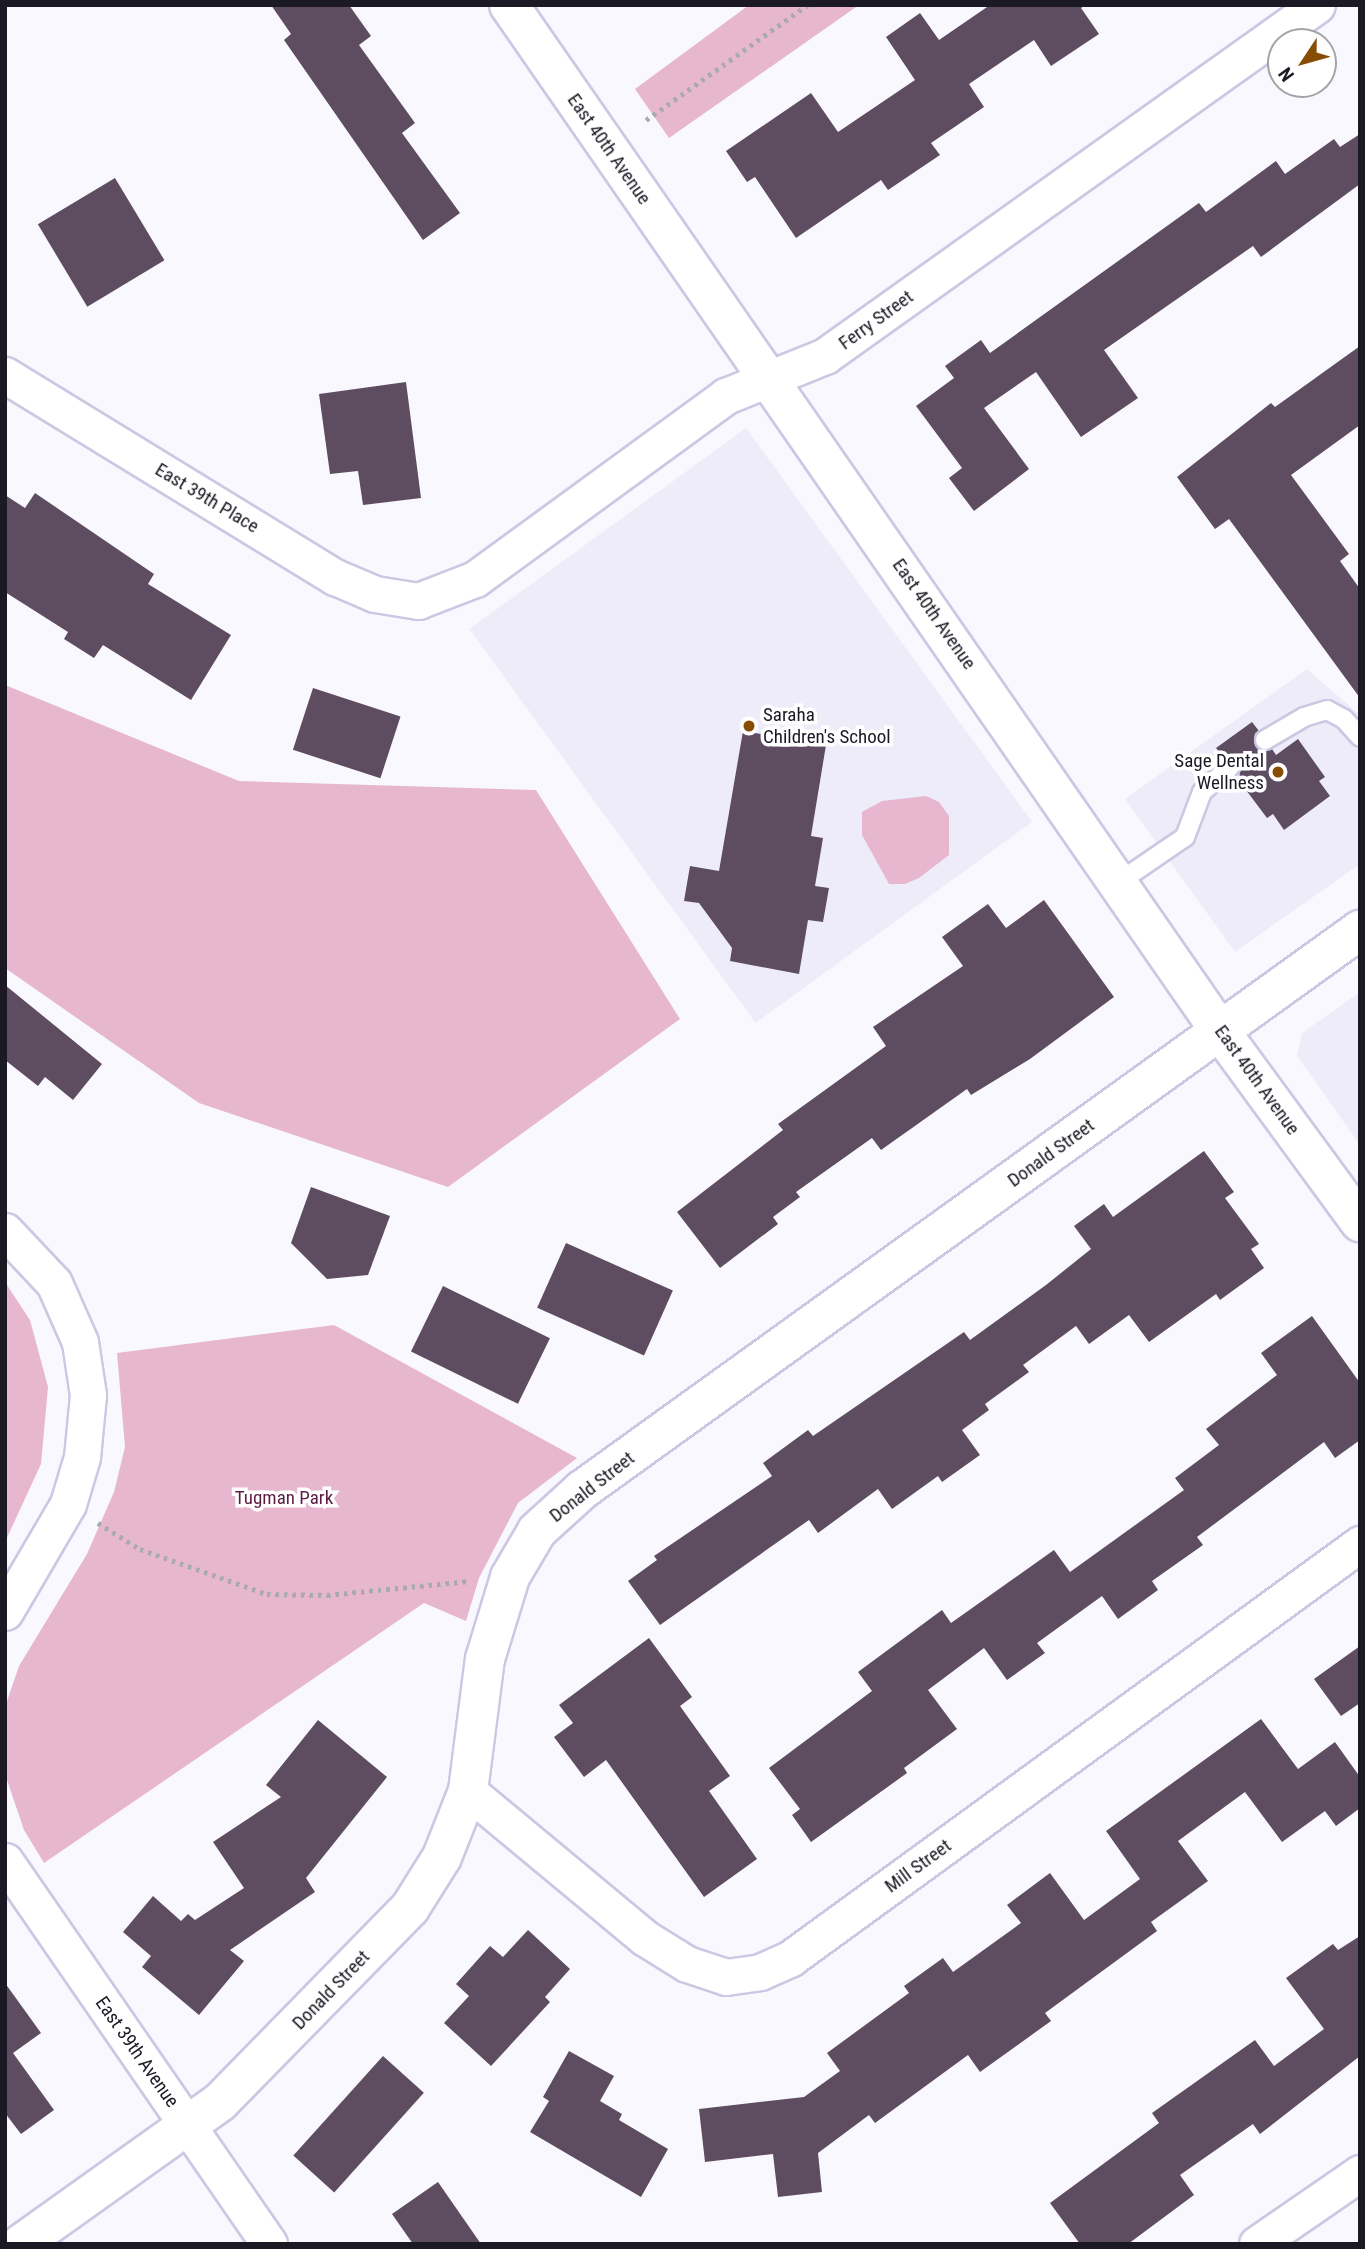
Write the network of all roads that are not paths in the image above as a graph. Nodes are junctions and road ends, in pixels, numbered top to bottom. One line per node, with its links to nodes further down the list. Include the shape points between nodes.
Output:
1 (509, 5): 4 (street, East 40th Avenue)
2 (1317, 5): 4 (street, Ferry Street, via 825,356)
3 (5, 374): 5 (street, East 39th Place, via 335,577 375,594)
4 (769, 379): 5 (street, Ferry Street, via 726,396 475,579); 9 (street, East 40th Avenue)
5 (418, 601)
6 (1360, 737): 7 (lane, via 1338,714 1327,710 1304,717)
7 (1265, 740)
8 (1230, 766): 9 (lane, via 1202,792 1185,837)
9 (1119, 882): 11 (street, East 40th Avenue)
10 (1360, 930): 11 (street, Donald Street)
11 (1220, 1031): 12 (street, East 40th Avenue); 16 (street, Donald Street, via 583,1490 537,1531 510,1577 485,1659)
12 (1360, 1222)
13 (5, 1231): 15 (street, via 54,1283 80,1342 88,1395 82,1457 68,1504)
14 (1360, 1544): 16 (street, Mill Street, via 791,1958 760,1972 726,1977 687,1964 645,1938)
15 (5, 1612)
16 (468, 1791): 18 (street, Donald Street, via 442,1857 410,1908 239,2085)
17 (5, 1861): 18 (street, East 39th Avenue)
18 (189, 2127): 20 (street, Donald Street); 21 (street, East 39th Avenue)
19 (1360, 2173): 22 (street)
20 (21, 2244)
21 (269, 2244)
22 (1257, 2244)

